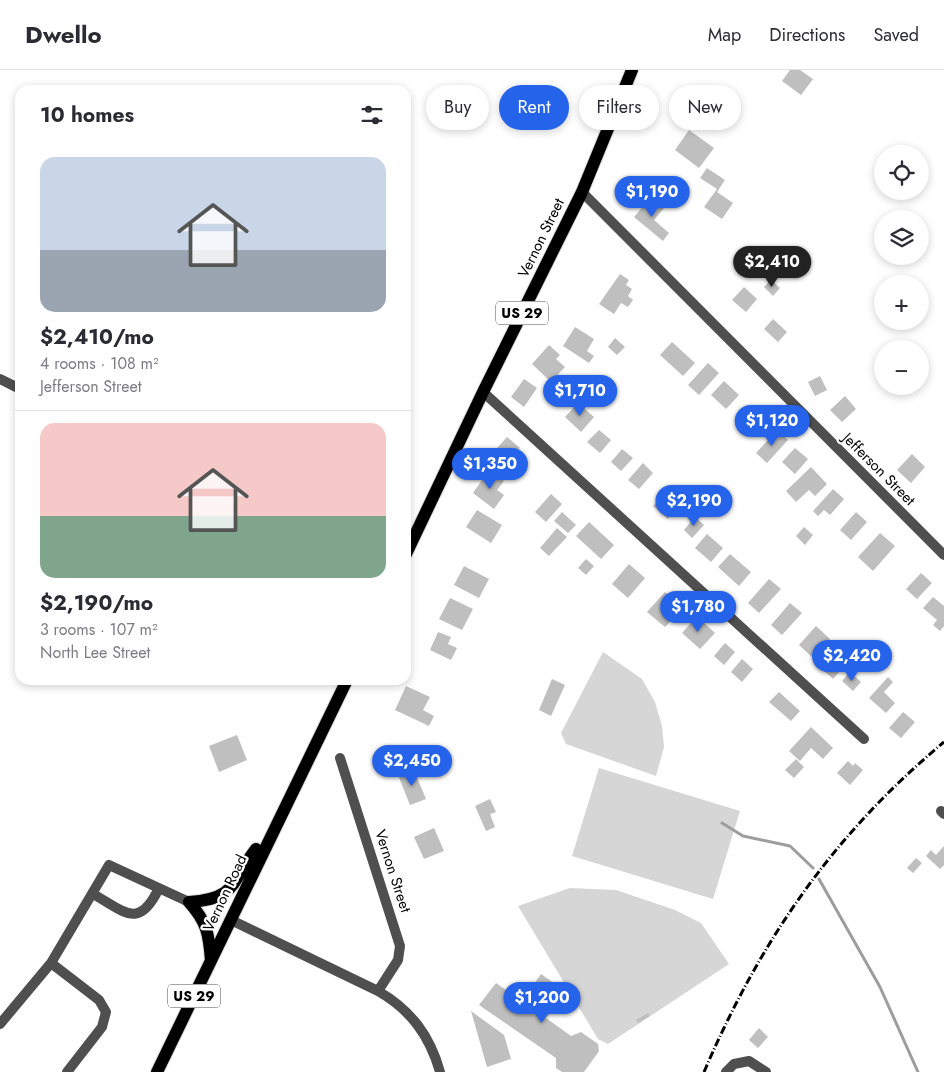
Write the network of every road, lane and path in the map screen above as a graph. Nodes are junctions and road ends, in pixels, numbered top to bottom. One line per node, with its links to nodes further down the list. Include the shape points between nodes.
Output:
1 (632, 70): 2 (main road, Vernon Street / US 29)
2 (582, 192): 5 (main road, Vernon Street / US 29); 7 (street, Jefferson Street)
3 (0, 379): 4 (street)
4 (15, 386)
5 (482, 392): 6 (main road, Vernon Street / US 29); 9 (street)
6 (411, 543)
7 (944, 555)
8 (344, 685): 11 (main road, Vernon Road / US 29)
9 (864, 739)
10 (340, 758): 18 (street, Vernon Street, via 400,946 398,960)
11 (275, 826): 14 (main road, via 234,886 223,896); 15 (main road, Vernon Road / US 29)
12 (159, 888): 13 (street, via 151,905 141,913 129,914); 13 (street, via 109,865); 14 (street)
13 (93, 894): 17 (street)
14 (189, 902): 16 (main road, via 202,918 209,936)
15 (230, 920): 16 (main road, Vernon Road / US 29); 18 (street)
16 (211, 962): 21 (main road, Vernon Road / US 29)
17 (51, 963): 19 (street); 20 (street, via 99,1000 106,1012 102,1027)
18 (378, 991): 22 (street, via 415,1020 430,1043)
19 (0, 1024)
20 (67, 1072)
21 (157, 1072)
22 (440, 1072)
23 (726, 1072): 24 (street, via 734,1064 749,1061)
24 (766, 1072)

